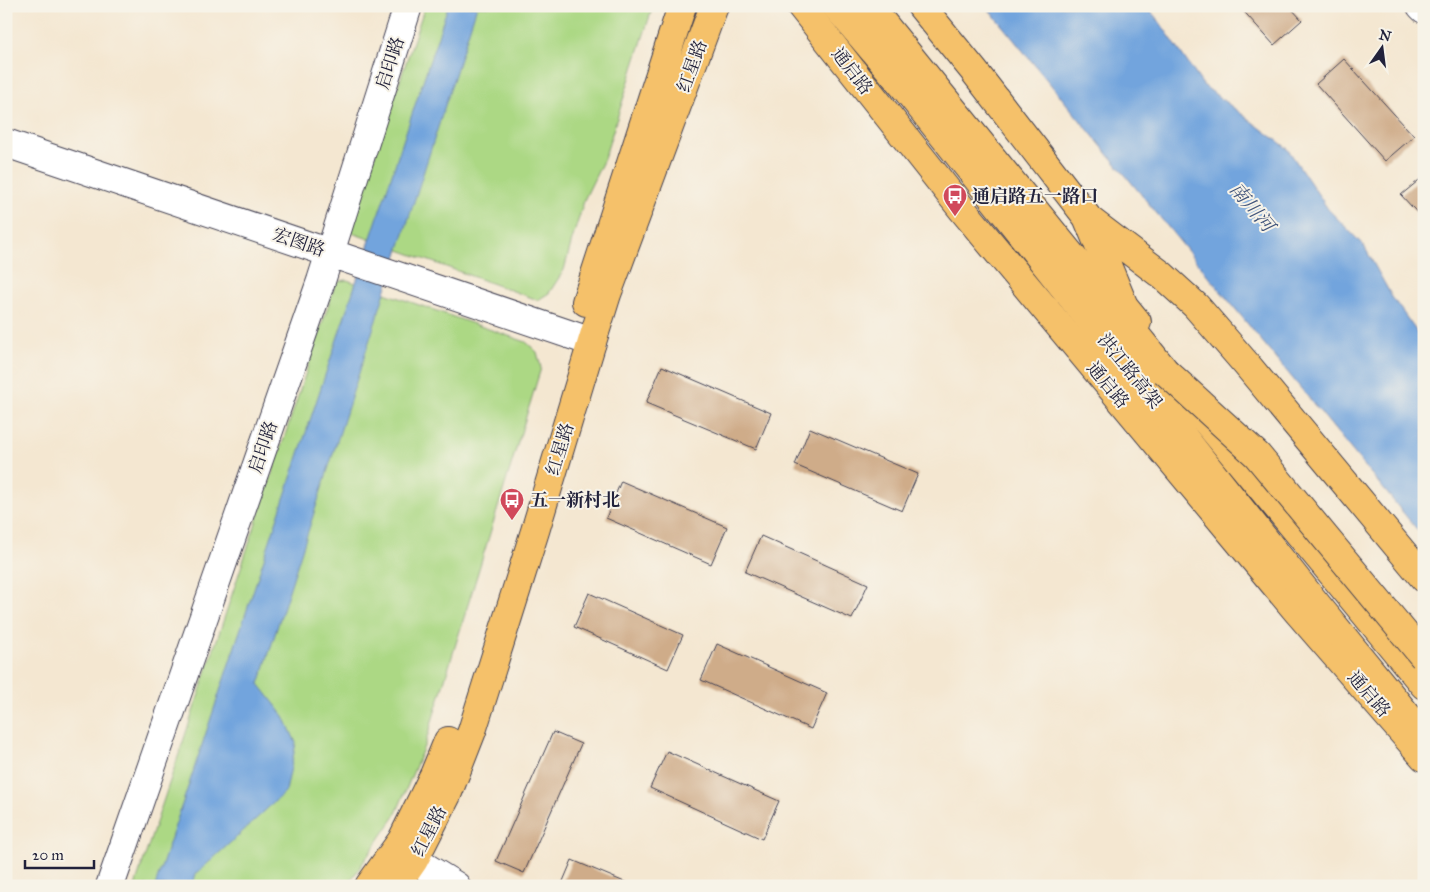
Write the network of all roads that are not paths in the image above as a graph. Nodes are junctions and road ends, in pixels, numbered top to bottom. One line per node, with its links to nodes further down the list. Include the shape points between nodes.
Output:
1 (408, 6): 12 (street, 启印路)
2 (682, 6): 13 (main road, 红星路)
3 (714, 6): 13 (main road, 红星路, via 607,294)
4 (801, 6): 20 (main road, 通启路, via 968,217 1296,611)
5 (836, 6): 19 (main road, 洪江路高架)
6 (869, 6): 14 (main road, 洪江路高架)
7 (921, 6): 11 (main road)
8 (1421, 6): 9 (street)
9 (1424, 9)
10 (6, 143): 12 (street, 宏图路)
11 (1087, 217): 15 (main road, via 1196,306); 17 (main road, via 1124,306)
12 (337, 255): 13 (street, 宏图路); 22 (street, 启印路)
13 (584, 339): 21 (main road, 红星路, via 535,531 472,731 447,795); 23 (main road, 红星路, via 460,711 434,775 402,840)
14 (1165, 371): 16 (main road, bridge, via 1257,455); 18 (main road, 洪江路高架, bridge)
15 (1424, 578)
16 (1424, 657)
17 (1424, 670)
18 (1424, 685)
19 (1424, 736)
20 (1424, 757)
21 (414, 860): 24 (main road, 红星路); 25 (street)
22 (110, 886)
23 (369, 886)
24 (396, 886)
25 (456, 886)

